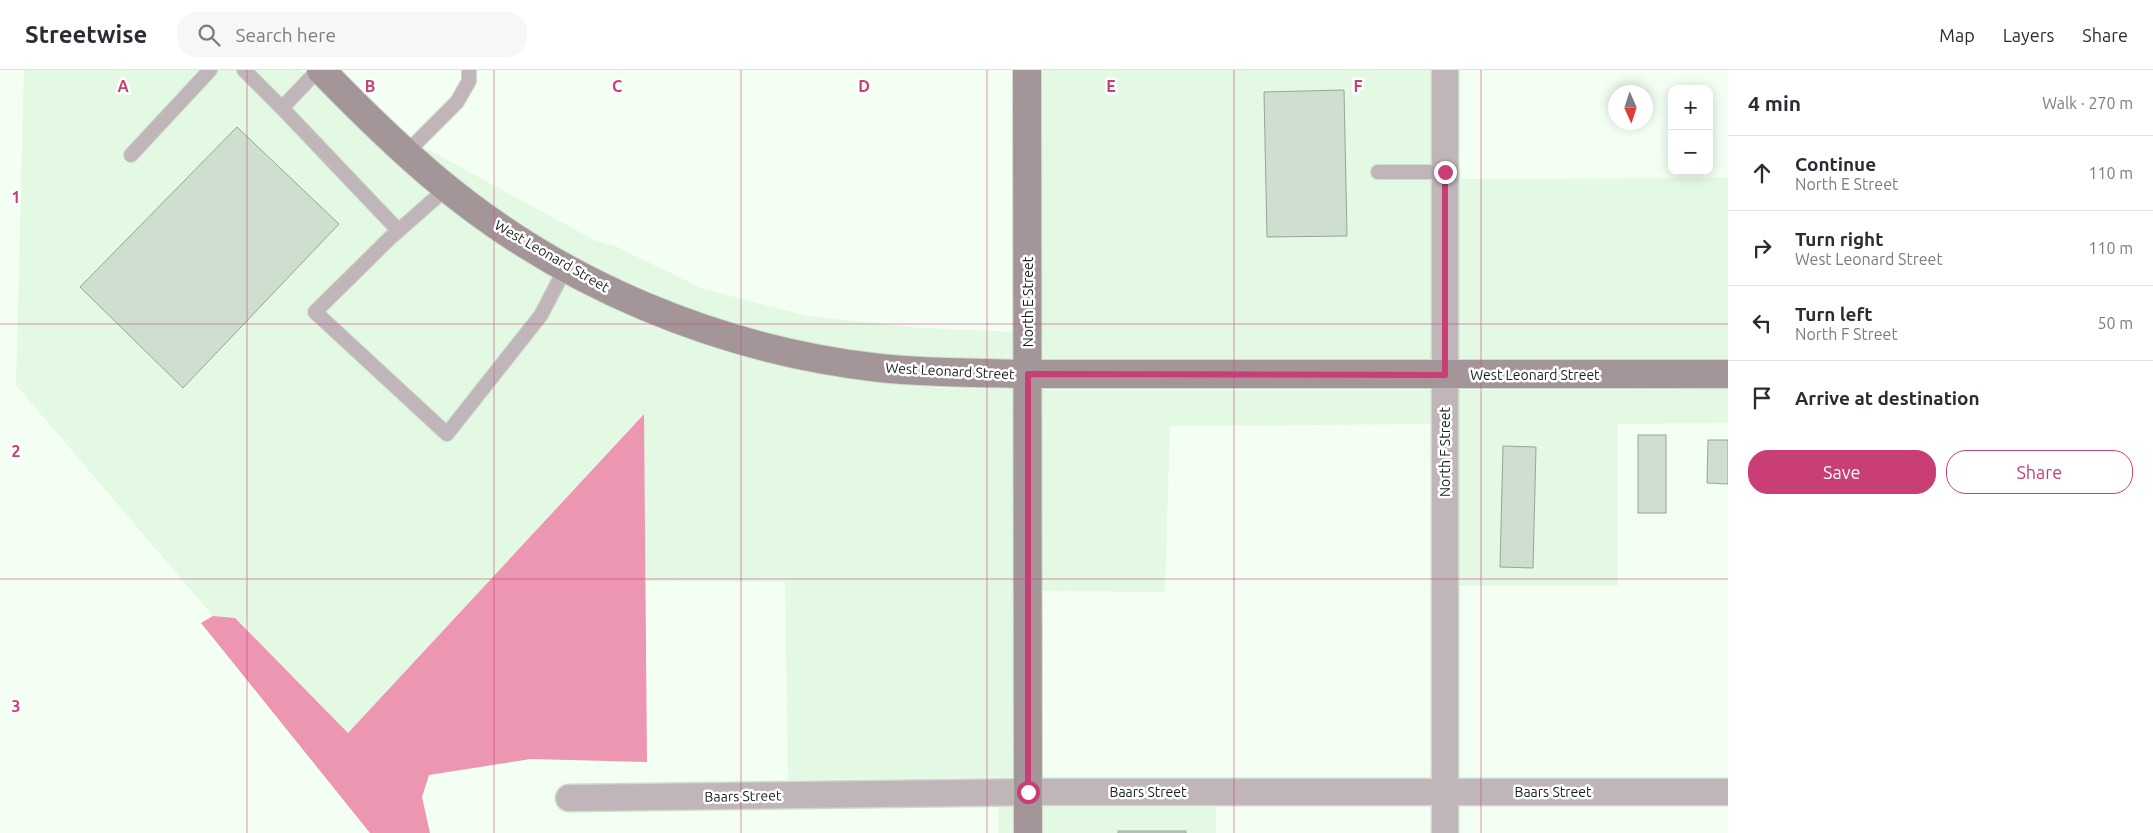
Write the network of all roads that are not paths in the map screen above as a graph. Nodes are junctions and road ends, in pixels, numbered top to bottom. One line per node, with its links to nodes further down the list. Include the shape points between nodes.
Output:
1 (210, 70): 9 (lane)
2 (244, 70): 7 (lane)
3 (319, 70): 7 (lane); 8 (street, West Leonard Street)
4 (469, 70): 8 (lane, via 469,81 457,102)
5 (1028, 70): 15 (street, North E Street)
6 (1445, 70): 11 (street, North F Street)
7 (282, 108): 13 (lane)
8 (406, 153): 12 (street, West Leonard Street)
9 (130, 155)
10 (1378, 172): 11 (lane)
11 (1445, 172): 17 (street, North F Street)
12 (447, 188): 13 (lane); 14 (street, West Leonard Street, via 490,220)
13 (398, 230): 14 (lane, via 315,312 447,434 540,315)
14 (566, 267): 15 (street, West Leonard Street, via 613,292 676,319 743,342 879,368 939,373)
15 (1028, 374): 17 (street, West Leonard Street); 18 (street, North E Street)
16 (1728, 374): 17 (street, West Leonard Street)
17 (1445, 375): 19 (street, North F Street)
18 (1028, 792): 19 (street, Baars Street); 21 (street, Baars Street); 22 (street, North E Street)
19 (1446, 792): 20 (street, Baars Street); 23 (street, North F Street)
20 (1728, 792)
21 (569, 798)
22 (1028, 833)
23 (1445, 833)

